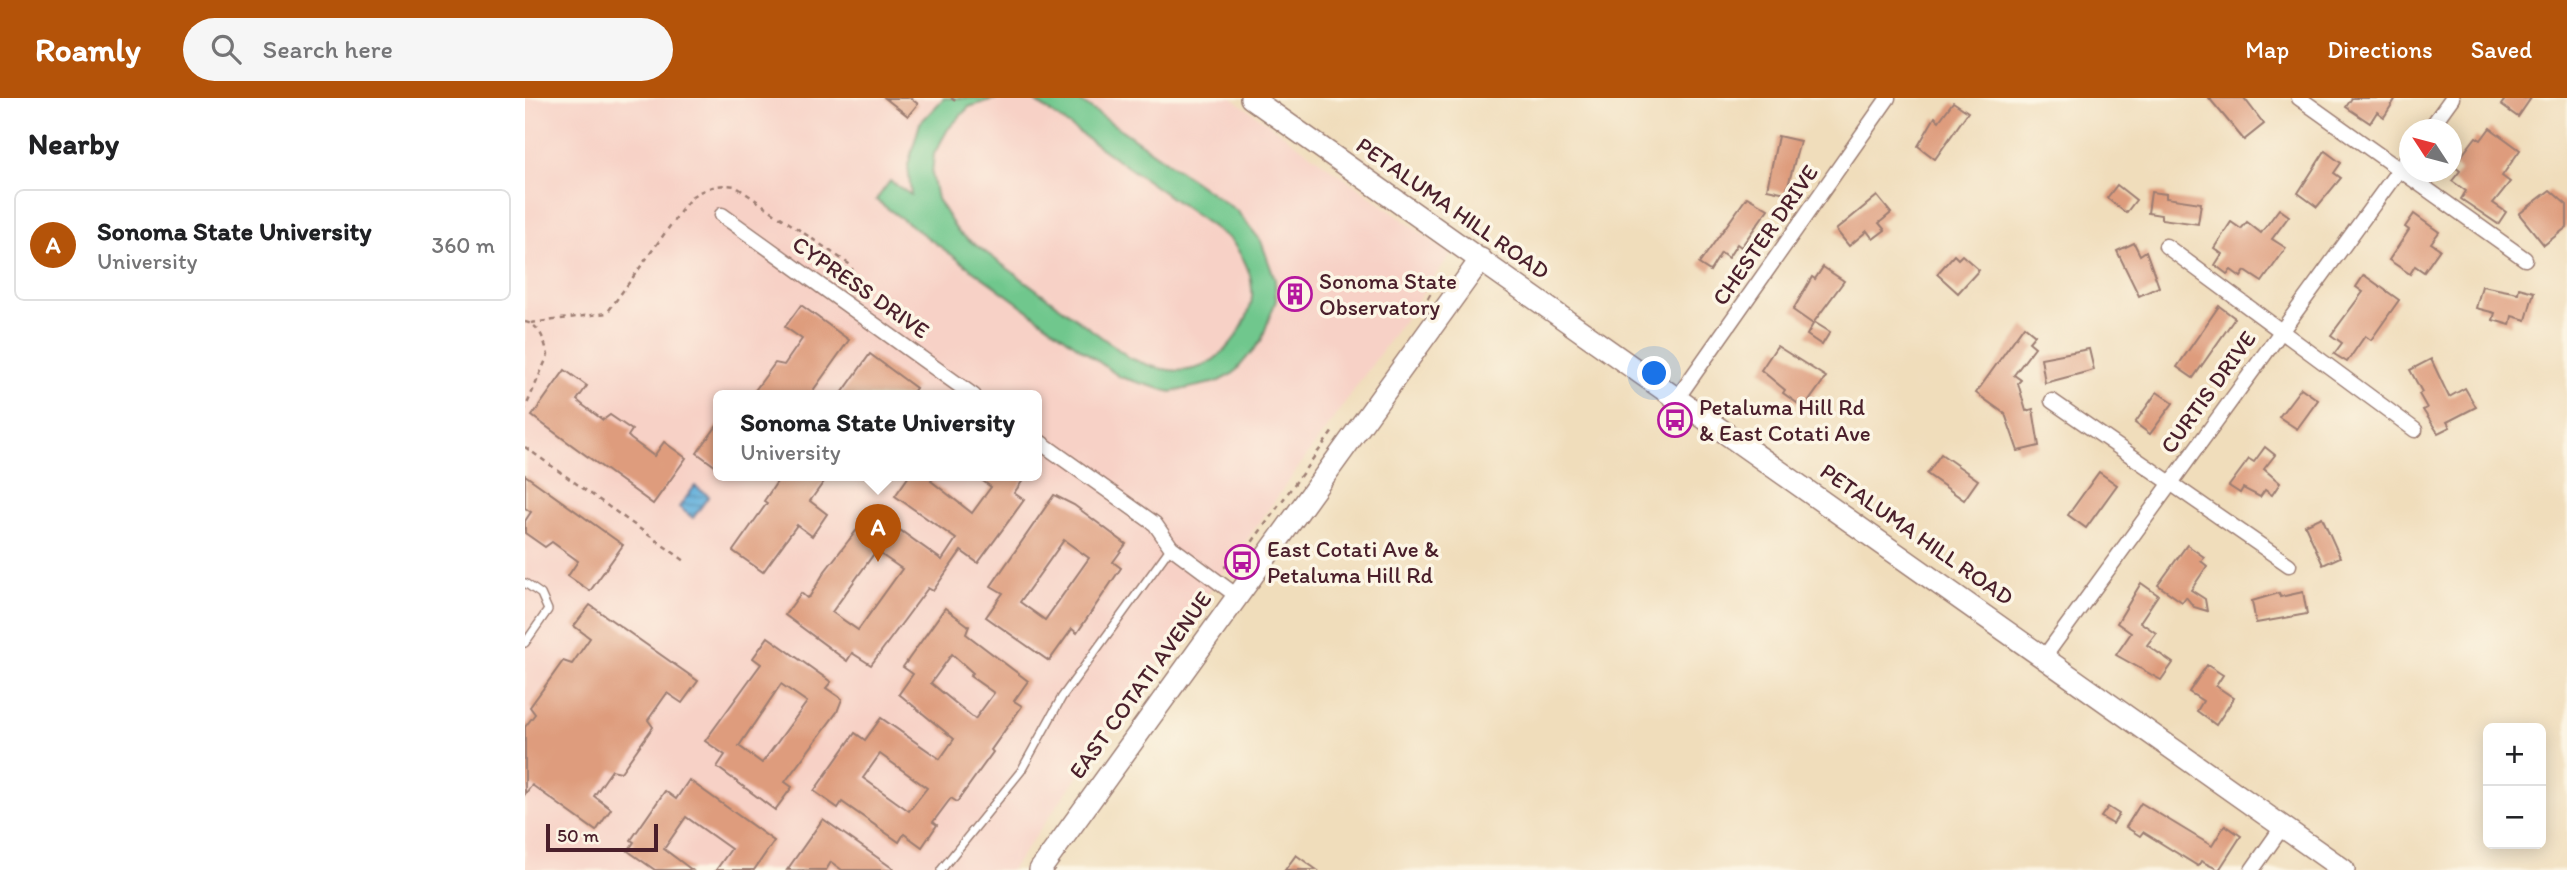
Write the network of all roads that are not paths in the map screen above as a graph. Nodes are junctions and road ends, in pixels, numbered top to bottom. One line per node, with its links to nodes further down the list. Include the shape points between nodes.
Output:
1 (1888, 98): 14 (street, CHESTER DRIVE)
2 (2299, 98): 6 (street)
3 (2452, 98): 5 (street)
4 (1259, 100): 10 (main road, PETALUMA HILL ROAD)
5 (2437, 119)
6 (2399, 170): 12 (street, CURTIS DRIVE)
7 (2416, 182): 11 (street)
8 (722, 215): 13 (street, CYPRESS DRIVE)
9 (2166, 246): 12 (street)
10 (1481, 259): 14 (main road, PETALUMA HILL ROAD); 22 (main road, EAST COTATI AVENUE)
11 (2525, 259)
12 (2281, 330): 16 (street); 18 (street, CURTIS DRIVE)
13 (966, 390)
14 (1678, 397): 24 (main road, PETALUMA HILL ROAD)
15 (2053, 401): 18 (street)
16 (2415, 430)
17 (1042, 444): 19 (street, via 1156,524)
18 (2170, 483): 20 (street); 24 (street, CURTIS DRIVE)
19 (1171, 547): 22 (street); 26 (lane, via 1062,697 1021,771)
20 (2289, 565)
21 (525, 583): 23 (lane, via 541,594 548,610)
22 (1237, 596): 27 (main road, EAST COTATI AVENUE)
23 (525, 643)
24 (2045, 656): 25 (main road, PETALUMA HILL ROAD)
25 (2283, 826): 28 (street); 29 (main road, PETALUMA HILL ROAD)
26 (941, 870)
27 (1040, 870)
28 (2252, 870)
29 (2344, 870)

